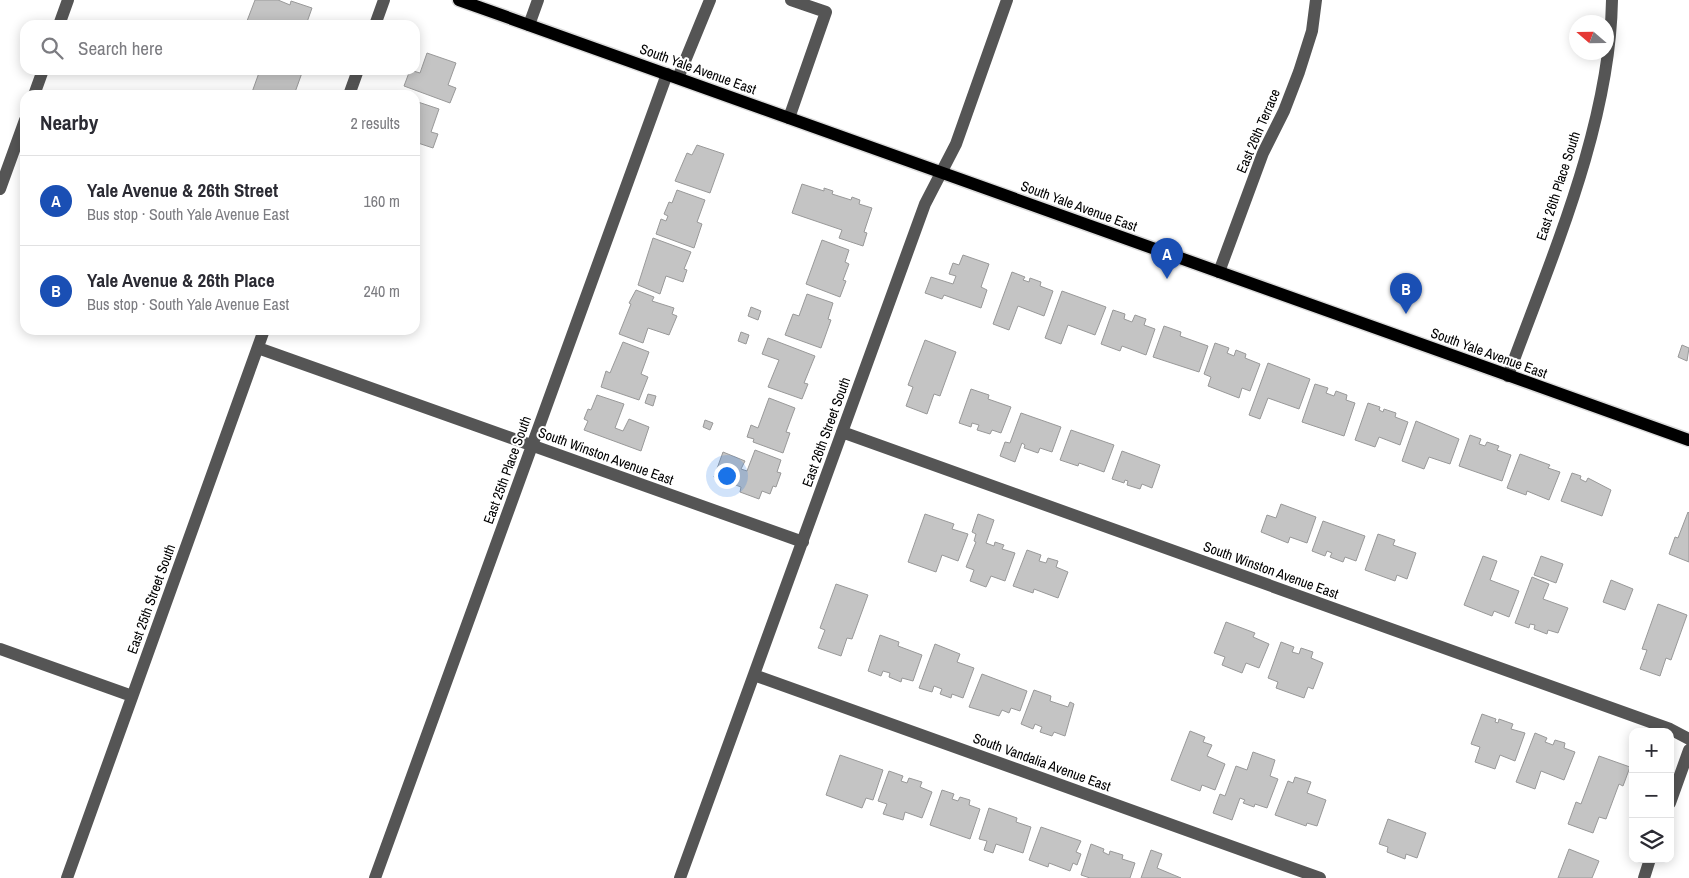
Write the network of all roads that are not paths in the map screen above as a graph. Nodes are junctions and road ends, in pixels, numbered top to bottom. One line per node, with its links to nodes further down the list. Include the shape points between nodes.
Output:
1 (68, 0): 10 (street)
2 (384, 0): 11 (street)
3 (459, 0): 12 (main road, South Yale Avenue East)
4 (538, 0): 12 (street)
5 (710, 0): 15 (street, East 25th Place South)
6 (791, 0): 18 (street, via 826,12)
7 (1007, 0): 20 (street, East 26th Street South, via 956,144)
8 (1316, 0): 22 (street, East 26th Terrace, via 1312,31 1299,72 1263,153)
9 (1612, 0): 25 (street, East 26th Place South, via 1612,21 1601,91 1587,151)
10 (61, 20)
11 (377, 20)
12 (529, 25): 15 (main road, South Yale Avenue East)
13 (41, 75): 16 (street)
14 (356, 75): 17 (street)
15 (673, 76): 18 (main road, South Yale Avenue East); 28 (street, East 25th Place South)
16 (36, 90)
17 (351, 90)
18 (789, 118): 20 (main road, South Yale Avenue East)
19 (20, 134): 21 (street)
20 (942, 172): 22 (main road, South Yale Avenue East); 26 (street, East 26th Street South, via 925,204)
21 (0, 189)
22 (1219, 272): 25 (main road, South Yale Avenue East)
23 (262, 335): 24 (street, East 25th Street South)
24 (258, 348): 28 (street, South Winston Avenue East); 32 (street, East 25th Street South)
25 (1508, 376): 27 (main road, South Yale Avenue East)
26 (842, 432): 29 (street, East 26th Street South); 33 (street, South Winston Avenue East, via 1670,729)
27 (1689, 440)
28 (531, 445): 29 (street, South Winston Avenue East); 38 (street, East 25th Place South)
29 (803, 542): 31 (street, East 26th Street South)
30 (0, 649): 32 (street)
31 (754, 675): 39 (street, East 26th Street South); 40 (street, South Vandalia Avenue East)
32 (132, 696): 37 (street, East 25th Street South)
33 (1689, 739)
34 (1689, 750): 35 (street)
35 (1674, 792)
36 (1649, 863): 41 (street)
37 (67, 878)
38 (376, 878)
39 (680, 878)
40 (1320, 878)
41 (1644, 878)

